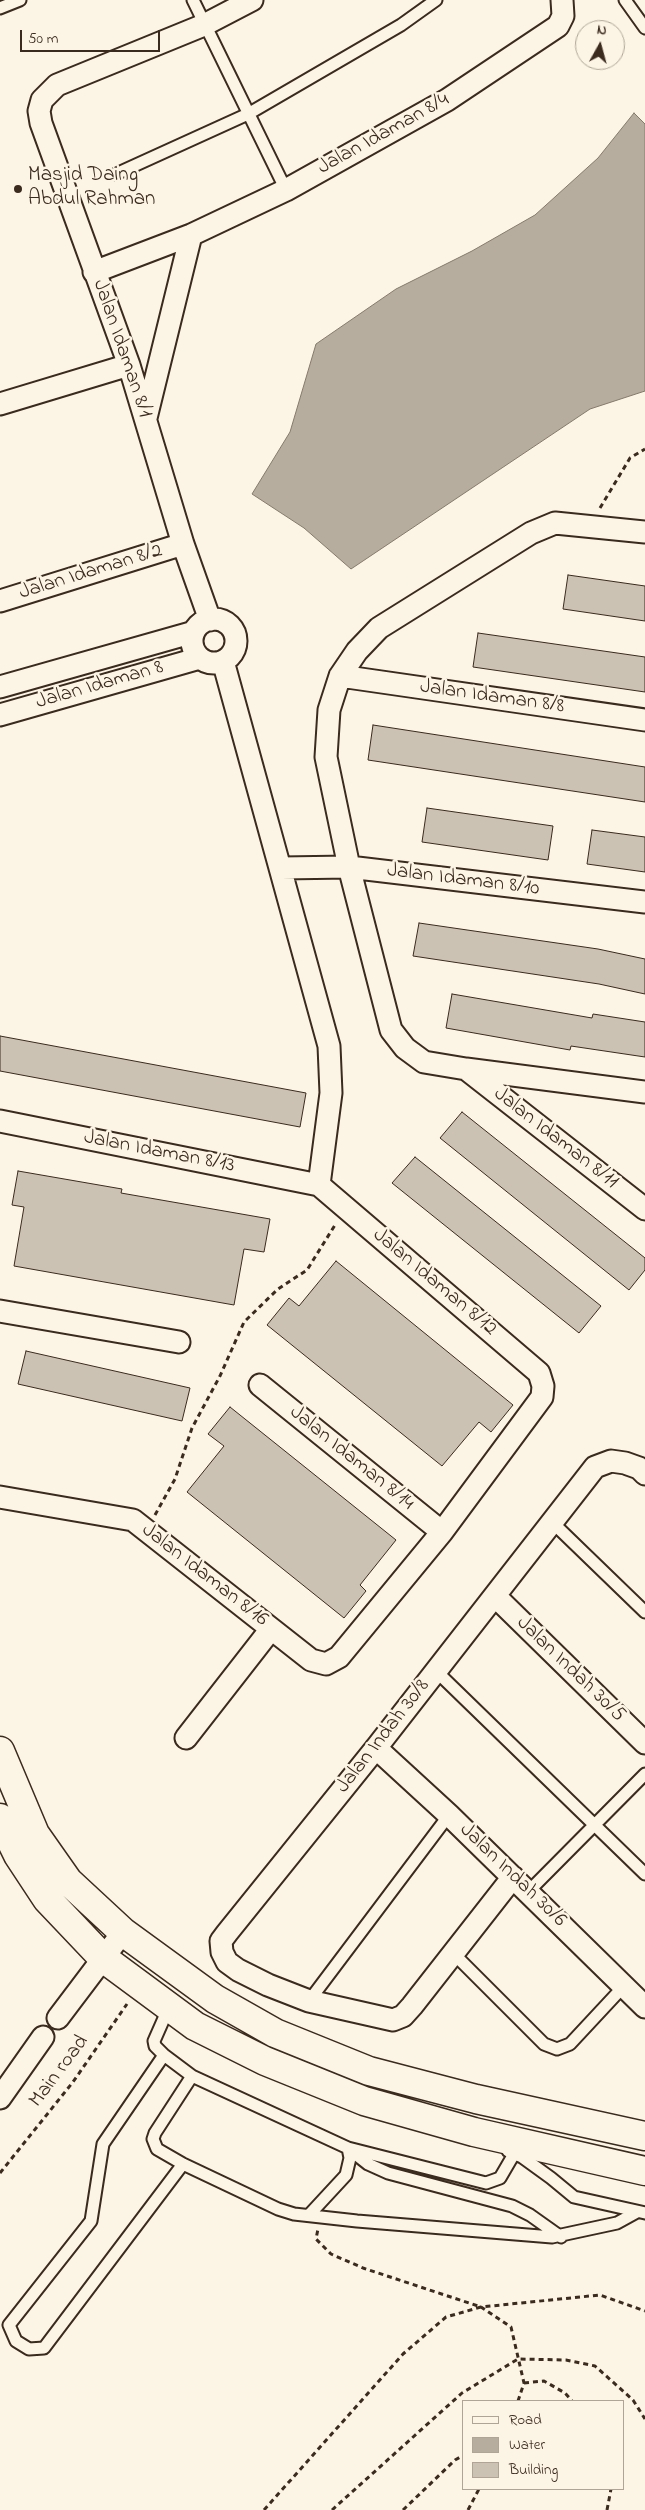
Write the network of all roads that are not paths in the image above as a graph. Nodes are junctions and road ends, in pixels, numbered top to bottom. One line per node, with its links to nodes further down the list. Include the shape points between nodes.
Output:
1 (20, 0): 6 (lane)
2 (192, 0): 8 (lane)
3 (252, 0): 8 (street)
4 (436, 0): 10 (lane, via 401,25)
5 (624, 0): 9 (lane)
6 (0, 8)
7 (563, 8): 12 (street, Jalan Idaman 8/4, via 558,26 447,100)
8 (204, 26): 10 (lane); 14 (street, Jalan Idaman 8/1, via 57,85 42,100 39,111 41,123)
9 (645, 28)
10 (248, 114): 11 (lane); 12 (lane)
11 (116, 174)
12 (286, 190): 13 (street, Jalan Idaman 8/4)
13 (191, 235): 14 (street, Jalan Idaman 8/4); 17 (street)
14 (94, 272): 15 (street, Jalan Idaman 8/1)
15 (129, 365): 16 (street); 17 (street, Jalan Idaman 8/1)
16 (0, 404)
17 (146, 418): 19 (street, Jalan Idaman 8/1)
18 (645, 532): 24 (street, Jalan Idaman 8/11, via 555,523 531,533 380,628 357,651)
19 (183, 544): 20 (street, Jalan Idaman 8/2); 21 (street, Jalan Idaman 8/1)
20 (0, 601)
21 (202, 626): 22 (street, via 193,646); 23 (street, via 224,622 234,631 236,645); 25 (street, Jalan Idaman 8)
22 (200, 658): 23 (street, via 211,663); 27 (street, Jalan Idaman 8)
23 (223, 661): 31 (street)
24 (340, 676): 29 (street, Jalan Idaman 8/8); 30 (street, Jalan Idaman 8/11, via 329,710 326,757)
25 (21, 681): 26 (street, Jalan Idaman 8); 27 (street)
26 (0, 687)
27 (31, 706): 28 (street, Jalan Idaman 8)
28 (0, 715)
29 (645, 720)
30 (349, 867): 31 (street, Jalan Idaman 8/10); 32 (street, Jalan Idaman 8/10); 33 (street, Jalan Idaman 8/11, via 391,1030 405,1048 424,1062)
31 (281, 868): 36 (street, via 329,1046 331,1093)
32 (645, 902)
33 (466, 1069): 34 (street, Jalan Idaman 8/11); 37 (street, Jalan Idaman 8/11)
34 (645, 1092)
35 (0, 1121): 36 (street, Jalan Idaman 8/13)
36 (319, 1185): 44 (street, Jalan Idaman 8/12, via 539,1373 542,1397)
37 (645, 1209)
38 (0, 1311): 39 (street)
39 (180, 1342)
40 (260, 1385): 44 (street, Jalan Idaman 8/14)
41 (645, 1474): 43 (street, Jalan Indah 30/8, via 639,1468 611,1461 595,1467)
42 (0, 1497): 47 (street, Jalan Idaman 8/16, via 133,1520)
43 (552, 1522): 45 (street, Jalan Indah 30/8); 46 (lane)
44 (442, 1532): 47 (street, Jalan Idaman 8/16, via 339,1657 326,1664 311,1660)
45 (495, 1596): 48 (street, Jalan Indah 30/8); 50 (street, Jalan Indah 30/5)
46 (645, 1612)
47 (271, 1629): 49 (street)
48 (436, 1671): 51 (street, Jalan Indah 30/8); 56 (lane)
49 (186, 1738)
50 (645, 1743)
51 (376, 1748): 54 (street, Jalan Indah 30/6); 63 (street, Jalan Indah 30/8, via 221,1941 227,1962 238,1970)
52 (0, 1751): 59 (main road, via 35,1834 68,1881)
53 (645, 1774): 56 (lane)
54 (449, 1815): 58 (street, Jalan Indah 30/6); 63 (lane)
55 (0, 1818): 61 (main road, via 18,1855 47,1899)
56 (595, 1825): 57 (lane); 58 (lane)
57 (645, 1874)
58 (520, 1884): 60 (street); 62 (street, Jalan Indah 30/6)
59 (123, 1932): 61 (street); 72 (main road, via 214,1999 275,2033 369,2071 476,2099)
60 (453, 1953): 62 (lane, via 544,2044 557,2049 570,2044); 63 (street, via 403,2016 393,2020)
61 (104, 1958): 65 (main road); 66 (street)
62 (624, 1986): 64 (street, Jalan Indah 30/6)
63 (309, 2001)
64 (645, 2006)
65 (170, 2007): 68 (lane, via 154,2041); 71 (main road, via 196,2026 266,2061 364,2101)
66 (58, 2018)
67 (43, 2037): 70 (street)
68 (164, 2055): 69 (lane); 75 (lane, via 103,2144 91,2221 9,2325 16,2341 29,2349 44,2348)
69 (192, 2076): 73 (lane); 75 (lane, via 153,2139 157,2149)
70 (0, 2098)
71 (450, 2125): 74 (lane); 76 (main road)
72 (645, 2136)
73 (348, 2148): 74 (lane, via 486,2183 500,2178); 78 (lane, via 350,2158 346,2175); 79 (lane, via 368,2164 388,2173 512,2206)
74 (514, 2154): 77 (lane, via 574,2197)
75 (183, 2164): 78 (lane, via 278,2209)
76 (645, 2171)
77 (641, 2212): 79 (lane, via 617,2223)
78 (314, 2216): 79 (lane)
79 (562, 2237)

